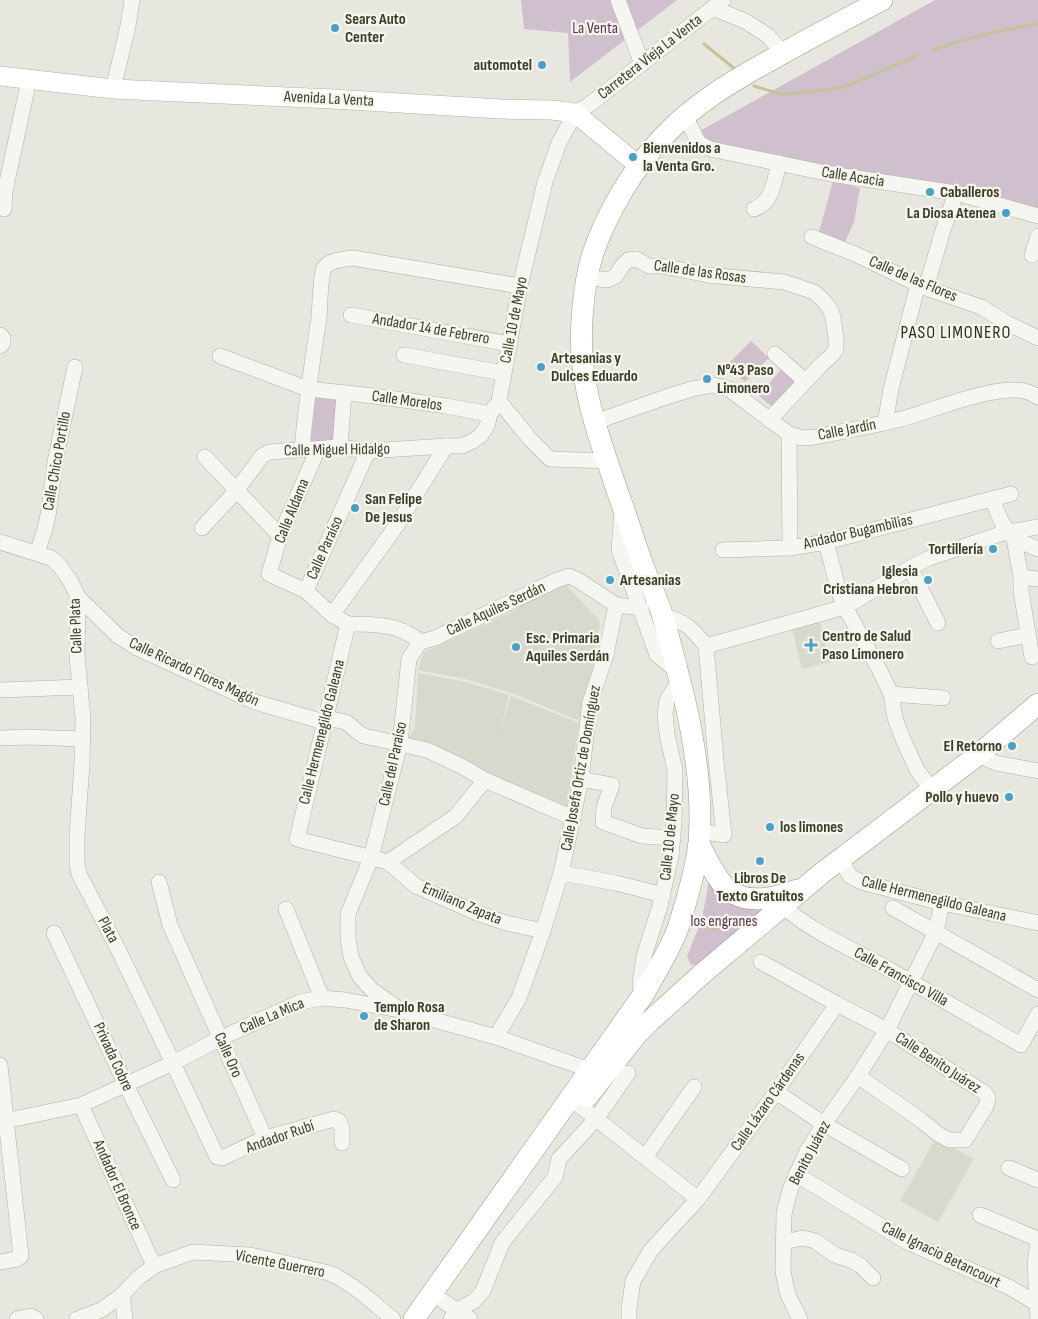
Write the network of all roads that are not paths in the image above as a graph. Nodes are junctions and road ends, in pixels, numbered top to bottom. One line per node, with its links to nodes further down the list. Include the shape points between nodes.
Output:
1 (132, 0): 9 (street)
2 (618, 0): 6 (street)
3 (882, 0): 5 (highway)
4 (718, 4): 5 (street, via 766,35); 6 (street, Carretera Vieja La Venta)
5 (784, 52): 11 (highway, via 722,88)
6 (642, 64): 10 (street, Carretera Vieja La Venta)
7 (0, 76): 8 (main road, Avenida La Venta)
8 (29, 80): 9 (main road, Avenida La Venta); 15 (street)
9 (113, 89): 10 (main road, Avenida La Venta)
10 (575, 113): 13 (main road); 22 (street, Calle 10 de Mayo, via 559,143 545,182)
11 (685, 116): 12 (street, Calle Acacia, via 699,143 710,149); 13 (highway, via 663,136)
12 (779, 163): 14 (street, Calle Acacia); 16 (street, via 772,193 767,201)
13 (639, 166): 21 (highway, via 603,229)
14 (956, 193): 17 (street, Calle Acacia); 23 (street)
15 (4, 209)
16 (754, 209)
17 (1038, 216)
18 (1038, 236): 20 (street)
19 (812, 237): 23 (street, Calle de las Flores)
20 (1032, 255)
21 (588, 277): 32 (street, Calle de las Rosas, via 607,280 616,276 628,260 636,259 649,266 784,282 814,292 834,317 836,348); 39 (highway, via 581,343)
22 (520, 286): 26 (street, Calle 10 de Mayo); 33 (street, via 353,258 338,260 325,267 323,274)
23 (922, 286): 25 (street, Calle de las Flores, via 981,307); 40 (street, via 891,388)
24 (351, 315): 26 (street, Andador 14 de Febrero)
25 (1038, 338)
26 (510, 344): 31 (street, Calle 10 de Mayo)
27 (775, 354): 32 (street)
28 (404, 355): 31 (street)
29 (220, 356): 33 (street, Calle Morelos)
30 (75, 367): 62 (street, Calle Chico Portillo, via 54,462 49,510)
31 (503, 372): 36 (street, Calle 10 de Mayo)
32 (805, 382): 38 (street)
33 (308, 389): 35 (street, Calle Morelos); 44 (street)
34 (1034, 390): 40 (street, Calle Jardín, via 994,392)
35 (344, 394): 37 (street, Calle Morelos); 43 (street)
36 (499, 401): 37 (street); 48 (street, via 550,459)
37 (490, 414): 42 (street, Calle Miguel Hidalgo, via 487,426 473,442)
38 (769, 420): 39 (street, Calle Jardín, via 729,388 713,385 669,396); 41 (street, Calle Jardín)
39 (595, 422): 48 (highway)
40 (885, 422): 41 (street, Calle Jardín, via 815,437)
41 (789, 434): 59 (street)
42 (446, 446): 46 (street, Calle Miguel Hidalgo); 71 (street, via 397,525)
43 (340, 447): 45 (street, Calle Miguel Hidalgo); 46 (street, Calle Miguel Hidalgo)
44 (302, 449): 45 (street, Calle Miguel Hidalgo); 49 (street, Calle Miguel Hidalgo, via 269,452 262,456)
45 (318, 449): 56 (street, Calle Aldama)
46 (368, 451): 66 (street, Calle Paraíso)
47 (205, 457): 49 (street)
48 (607, 460): 52 (highway)
49 (237, 490): 54 (street, Calle Miguel Hidalgo); 56 (street)
50 (1011, 494): 51 (street, Andador Bugambilias)
51 (992, 499): 55 (street, via 1002,523); 58 (street, Andador Bugambilias)
52 (623, 506): 70 (street, via 619,550); 72 (highway)
53 (1038, 527): 55 (street)
54 (202, 528)
55 (1012, 535): 60 (street); 63 (street, via 927,559); 64 (street)
56 (280, 536): 66 (street, Calle Aldama, via 269,574)
57 (0, 542): 62 (street, Calle Plata)
58 (826, 542): 59 (street, Andador Bugambilias); 69 (street)
59 (790, 548): 61 (street, Andador Bugambilias)
60 (1038, 549)
61 (723, 550)
62 (36, 554): 67 (street, Calle Plata, via 51,558 59,565)
63 (910, 568): 69 (street); 73 (street)
64 (1021, 577): 65 (street); 75 (street)
65 (1038, 579)
66 (306, 591): 71 (street)
67 (78, 597): 81 (street, Calle Plata); 86 (street, Calle Ricardo Flores Magón, via 118,636 137,648 255,702)
68 (616, 605): 70 (street, Calle Aquiles Serdán); 77 (street, Calle Aquiles Serdán, via 569,576); 92 (street, Calle Josefa Ortiz de Domínguez, via 606,655 590,702)
69 (844, 607): 78 (street); 83 (street)
70 (640, 608): 80 (street, via 657,655)
71 (332, 615): 74 (street)
72 (662, 615): 78 (street, via 692,628); 80 (highway)
73 (938, 623)
74 (348, 624): 77 (street, via 395,628); 86 (street, Calle Hermenegildo Galeana)
75 (1028, 635): 76 (street); 79 (street)
76 (998, 641)
77 (420, 642): 89 (street, Calle del Paraíso, via 409,659)
78 (706, 646): 96 (street, via 724,834)
79 (1032, 657)
80 (678, 675): 96 (highway, via 698,774); 97 (street, Calle 10 de Mayo, via 667,700 665,714 675,770)
81 (80, 687): 82 (street); 88 (street, Plata)
82 (0, 690)
83 (891, 694): 84 (street); 94 (street, via 902,736 917,770)
84 (943, 698)
85 (1038, 704): 90 (highway)
86 (325, 720): 89 (street, Calle Ricardo Flores Magón, via 346,722 364,736); 98 (street, Calle Hermenegildo Galeana, via 297,839)
87 (0, 738): 88 (street)
88 (83, 739): 124 (street, Plata, via 78,874 116,944)
89 (400, 743): 93 (street, Calle Ricardo Flores Magón, via 427,750); 98 (street, Calle del Paraíso)
90 (978, 755): 91 (street, via 996,763); 94 (highway)
91 (1038, 771)
92 (581, 779): 95 (street, Calle Josefa Ortiz de Domínguez); 97 (street, via 612,785 604,807 603,822 642,836)
93 (485, 780): 95 (street, Calle Ricardo Flores Magón); 100 (street, via 456,816)
94 (932, 790): 99 (highway)
95 (573, 818): 101 (street, Calle Josefa Ortiz de Domínguez)
96 (699, 837): 103 (highway, via 718,877 726,888 736,894 750,899 766,899); 116 (highway, via 693,876 677,931)
97 (673, 838): 104 (street, Calle 10 de Mayo)
98 (371, 858): 100 (street); 119 (street, via 348,914 351,957 360,977)
99 (841, 860): 103 (highway); 105 (street, Calle Hermenegildo Galeana, via 850,876 861,882)
100 (388, 862): 110 (street, Emiliano Zapata, via 416,886 506,923)
101 (561, 874): 104 (street); 110 (street, Calle Josefa Ortiz de Domínguez)
102 (159, 882): 123 (street, Calle Oro, via 170,925)
103 (803, 888): 106 (highway)
104 (663, 895): 116 (street, Calle 10 de Mayo, via 644,956 640,984)
105 (942, 903): 109 (street, Calle Hermenegildo Galeana); 111 (street, Benito Juárez)
106 (783, 906): 114 (street, Calle Francisco Villa, via 810,927); 133 (highway, via 649,1022 621,1054)
107 (894, 908): 111 (street)
108 (286, 909): 117 (street)
109 (1038, 923)
110 (543, 931): 122 (street, Calle Josefa Ortiz de Domínguez, via 519,998)
111 (936, 932): 114 (street, Benito Juárez); 115 (street)
112 (54, 933): 129 (street, Privada Cobre)
113 (761, 962): 118 (street)
114 (910, 981): 120 (street, Calle Francisco Villa, via 1021,1044); 121 (street, Benito Juárez)
115 (1038, 990)
116 (643, 995): 126 (highway)
117 (322, 998): 119 (street, Calle La Mica); 123 (street, Calle La Mica, via 300,1002)
118 (837, 1004): 121 (street); 131 (street, Calle Lázaro Cárdenas)
119 (399, 1010): 122 (street, Calle La Mica)
120 (1038, 1014)
121 (887, 1030): 128 (street, Benito Juárez); 128 (street, Calle Benito Juárez, via 985,1093 988,1098 986,1106 964,1140 949,1140)
122 (496, 1037): 126 (street, Calle La Mica)
123 (221, 1038): 124 (street, Calle La Mica); 136 (street, Calle Oro)
124 (173, 1063): 129 (street, Calle La Mica); 139 (street, Plata)
125 (0, 1065): 134 (street)
126 (590, 1070): 160 (highway)
127 (628, 1073): 133 (street)
128 (858, 1076): 135 (street, Benito Juárez)
129 (126, 1085): 132 (street, Calle La Mica); 143 (street, Privada Cobre)
130 (694, 1087): 138 (street)
131 (776, 1092): 135 (street); 145 (street, Calle Lázaro Cárdenas)
132 (81, 1105): 134 (street, Calle La Mica); 150 (street, Andador El Bronce)
133 (588, 1112): 138 (street); 154 (highway, via 485,1235); 154 (street, via 559,1159 555,1177 502,1243 483,1291 474,1301)
134 (3, 1122): 149 (street, via 21,1256)
135 (824, 1124): 141 (street); 142 (street, Benito Juárez)
136 (265, 1138): 137 (street, Andador Rubí, via 334,1119 339,1121 342,1129); 139 (street, Andador Rubí)
137 (342, 1143)
138 (645, 1157): 145 (street)
139 (219, 1158)
140 (1009, 1168): 144 (street)
141 (902, 1170)
142 (796, 1174): 148 (street, Benito Juárez, via 784,1214); 153 (street, Calle Ignacio Betancourt, via 907,1242 1009,1287)
143 (172, 1180)
144 (1038, 1180)
145 (698, 1199): 163 (street, Calle Lázaro Cárdenas, via 651,1250 633,1282)
146 (980, 1215): 147 (street)
147 (1038, 1240): 153 (street)
148 (783, 1242): 151 (street, via 803,1238 814,1241 861,1266); 164 (street, Benito Juárez, via 783,1272 788,1295)
149 (0, 1262)
150 (154, 1266): 152 (street, Vicente Guerrero); 159 (street, Vicente Guerrero, via 193,1252 250,1255 338,1276)
151 (873, 1278)
152 (122, 1295): 157 (street, Vicente Guerrero, via 101,1310); 158 (street)
153 (1036, 1303): 165 (street)
154 (450, 1310): 161 (highway); 162 (street)
155 (17, 1319): 156 (street, via 30,1316)
156 (36, 1319)
157 (77, 1319)
158 (126, 1319)
159 (393, 1319)
160 (414, 1319)
161 (430, 1319)
162 (470, 1319)
163 (629, 1319)
164 (800, 1319)
165 (1038, 1319)

